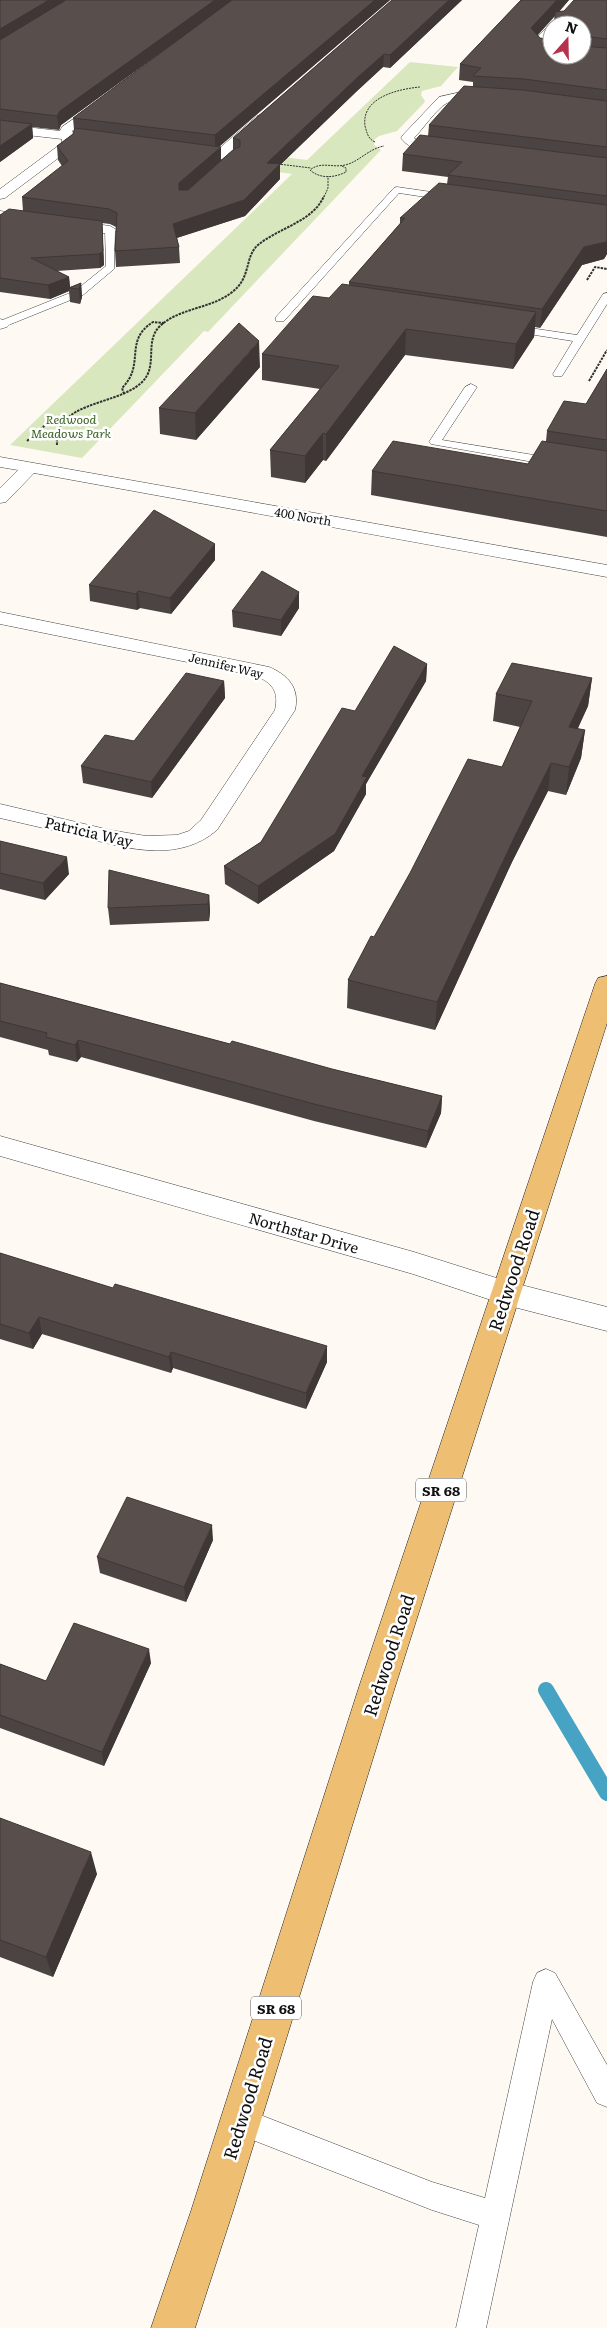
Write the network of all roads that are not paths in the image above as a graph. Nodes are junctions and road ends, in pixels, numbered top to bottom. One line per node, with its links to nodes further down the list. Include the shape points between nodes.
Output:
1 (114, 94): 5 (street, via 66,130)
2 (508, 100): 7 (street, via 470,96 443,100 407,138 422,147)
3 (271, 110): 8 (street, via 214,156)
4 (2, 129): 5 (street)
5 (66, 136): 6 (street); 9 (street, via 69,144)
6 (94, 140)
7 (460, 152)
8 (234, 158)
9 (0, 196)
10 (464, 199): 14 (lane, via 396,190 305,298)
11 (0, 215): 12 (street)
12 (110, 230): 15 (lane, via 111,267 79,293)
13 (607, 296): 17 (lane)
14 (280, 319)
15 (1, 324)
16 (503, 327): 17 (lane)
17 (580, 339): 18 (lane)
18 (558, 374)
19 (471, 387): 22 (lane, via 435,442)
20 (0, 462): 21 (street, 400 North)
21 (31, 467): 23 (street); 24 (street, 400 North)
22 (607, 471)
23 (0, 498)
24 (607, 570)
25 (0, 618): 27 (street, Jennifer Way, via 252,669 270,674 282,683 288,695 285,710 209,825 203,832)
26 (0, 811): 27 (street, Patricia Way, via 132,842)
27 (180, 842)
28 (607, 984): 30 (main road, Redwood Road / SR 68)
29 (0, 1146): 30 (street, Northstar Drive, via 414,1263)
30 (506, 1293): 31 (street, Northstar Drive); 33 (main road, Redwood Road / SR 68)
31 (607, 1319)
32 (607, 2093): 34 (lane, via 546,1982)
33 (240, 2121): 34 (lane, via 432,2196); 35 (main road, Redwood Road / SR 68)
34 (496, 2216): 36 (lane)
35 (173, 2328)
36 (471, 2328)

